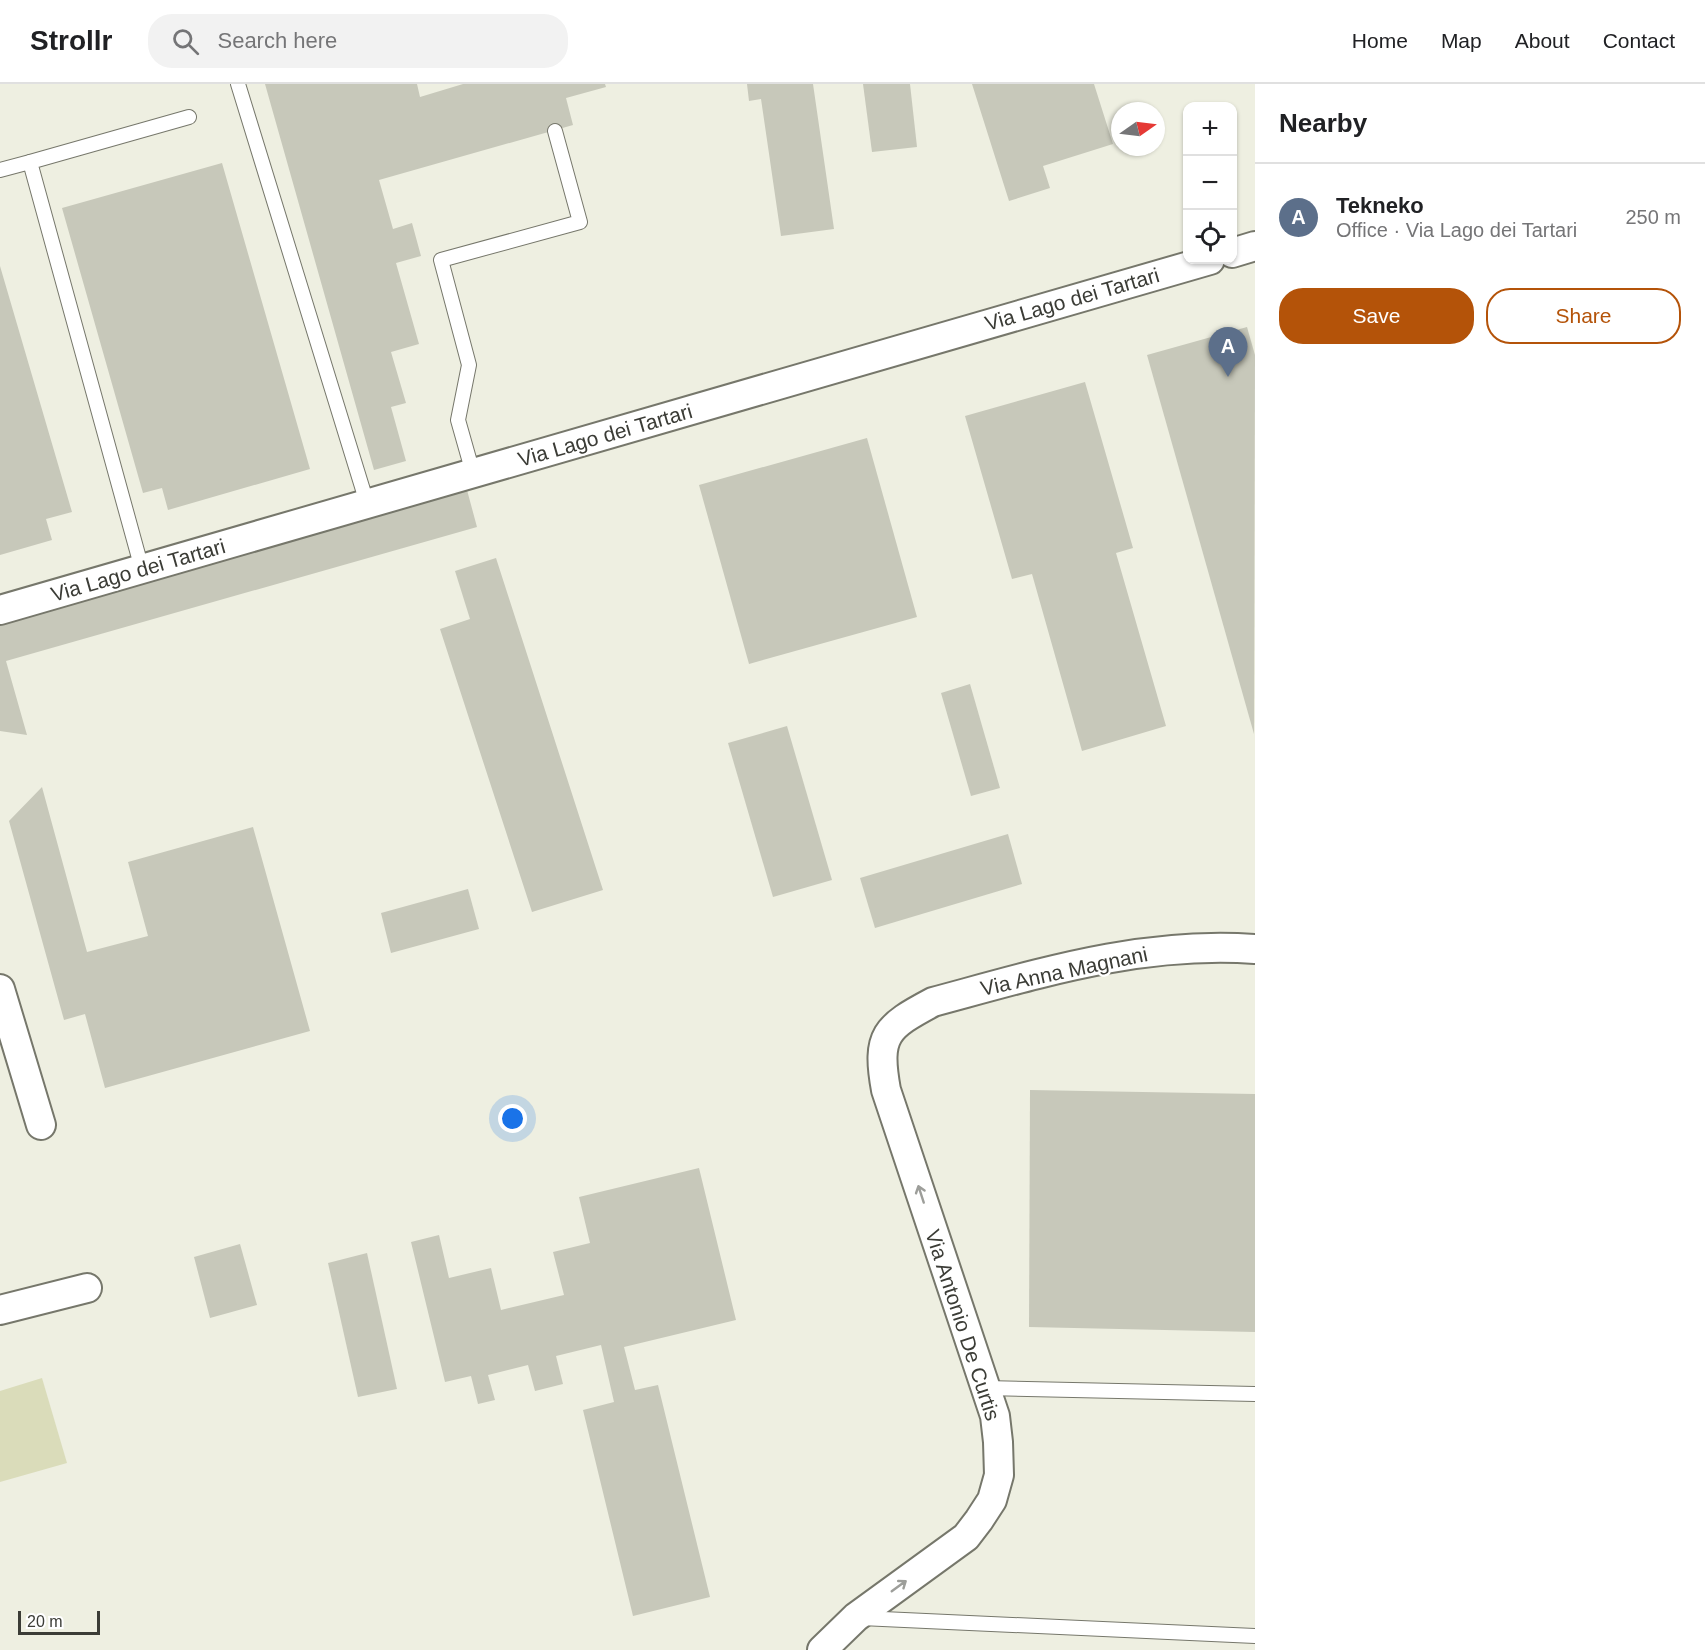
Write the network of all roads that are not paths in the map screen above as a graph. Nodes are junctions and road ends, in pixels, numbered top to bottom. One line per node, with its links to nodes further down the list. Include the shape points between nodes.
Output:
1 (238, 84): 10 (lane)
2 (189, 117): 4 (lane)
3 (555, 131): 9 (lane, via 580,222 441,260 469,364 458,420)
4 (30, 162): 5 (lane); 11 (lane)
5 (0, 170)
6 (1255, 246): 7 (street)
7 (1237, 252)
8 (1196, 264): 9 (street, Via Lago dei Tartari)
9 (473, 473): 10 (street, Via Lago dei Tartari)
10 (367, 503): 11 (street, Via Lago dei Tartari)
11 (142, 568): 12 (street, Via Lago dei Tartari)
12 (0, 610)
13 (1255, 949): 15 (street, Via Anna Magnani, via 1182,948 1065,966 933,1002 896,1024)
14 (0, 989): 16 (street)
15 (885, 1037): 19 (street, Via Antonio De Curtis, one-way to 15, via 886,1090 882,1064)
16 (40, 1125)
17 (87, 1288): 18 (street)
18 (0, 1310)
19 (985, 1389): 20 (lane); 21 (street, Via Antonio De Curtis, one-way to 19, via 966,1537 992,1500 999,1475 998,1442)
20 (1255, 1394)
21 (856, 1617): 22 (lane); 23 (street, Via Antonio De Curtis)
22 (1255, 1636)
23 (822, 1650)

